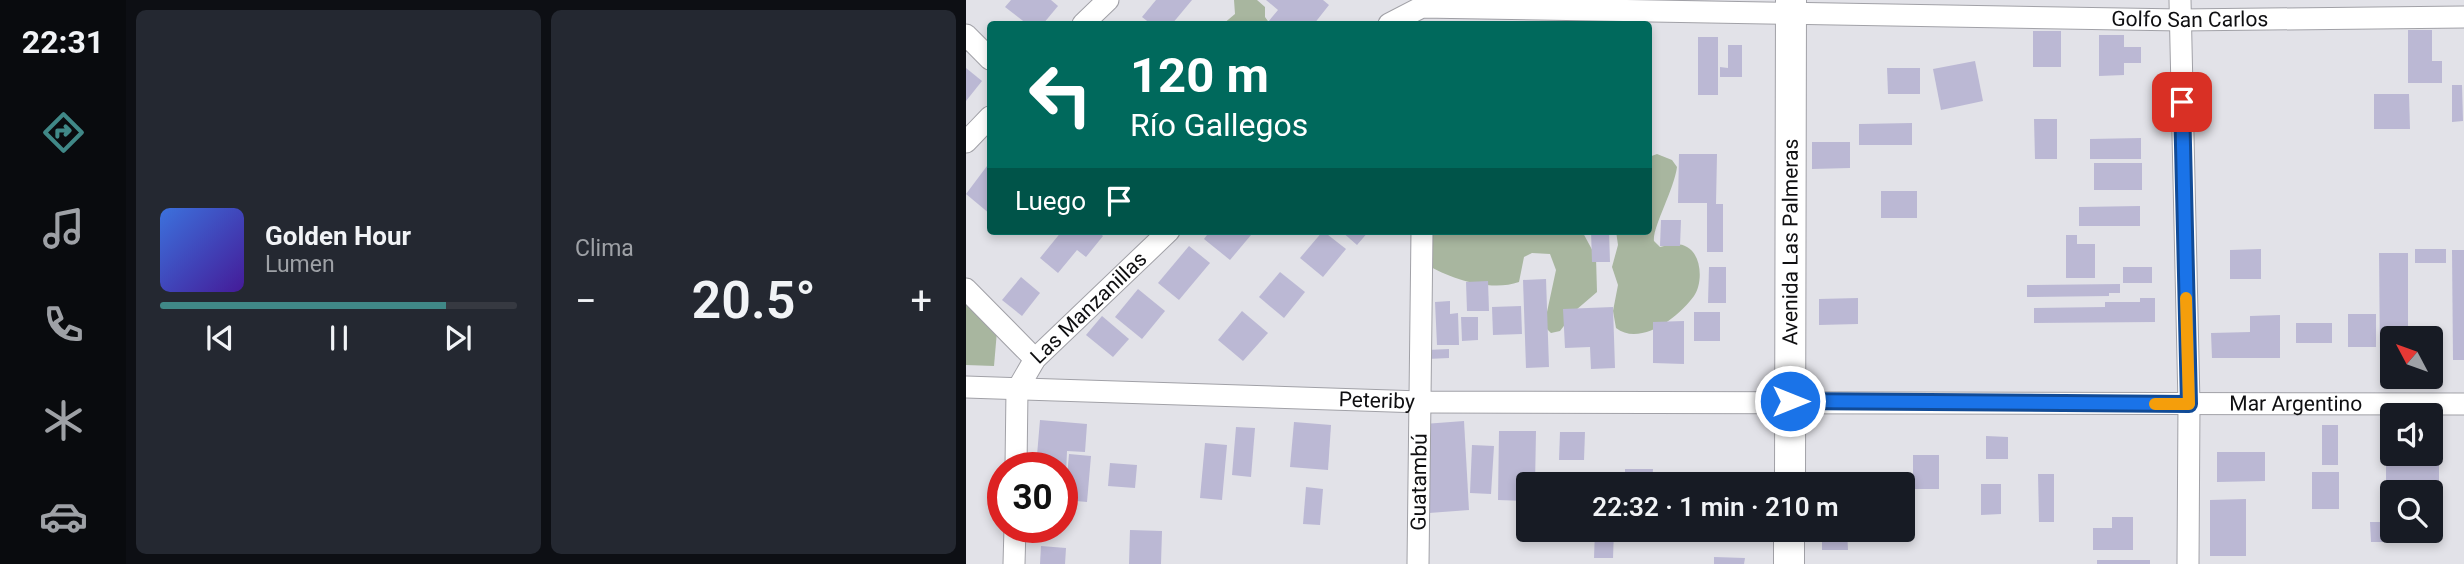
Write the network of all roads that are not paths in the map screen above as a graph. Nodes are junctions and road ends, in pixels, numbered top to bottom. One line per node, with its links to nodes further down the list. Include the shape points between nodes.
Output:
1 (1108, 0): 6 (street)
2 (1791, 6): 3 (street, Golfo San Carlos); 4 (street, Golfo San Carlos); 18 (main road, Avenida Las Palmeras)
3 (1422, 10): 7 (street)
4 (2180, 10): 5 (street, Golfo San Carlos); 20 (street)
5 (2464, 17)
6 (1086, 21)
7 (1396, 21)
8 (966, 35): 9 (street)
9 (987, 57)
10 (987, 120): 11 (street)
11 (966, 142)
12 (1165, 235): 15 (street, Las Manzanillas)
13 (1422, 235): 19 (street, Guatambú)
14 (966, 289): 15 (street)
15 (1035, 359): 17 (street, Las Manzanillas)
16 (966, 387): 17 (street, Peteriby)
17 (1017, 390): 19 (street, Peteriby); 22 (street)
18 (1790, 401): 19 (street, Peteriby); 20 (street, Mar Argentino); 23 (main road, Avenida Las Palmeras)
19 (1421, 402): 27 (street, Guatambú)
20 (2189, 404): 21 (street, Mar Argentino); 29 (street)
21 (2464, 404)
22 (1016, 452)
23 (1790, 472)
24 (1789, 542): 28 (main road)
25 (1015, 543): 26 (street)
26 (1014, 564)
27 (1418, 564)
28 (1789, 564)
29 (2188, 564)

